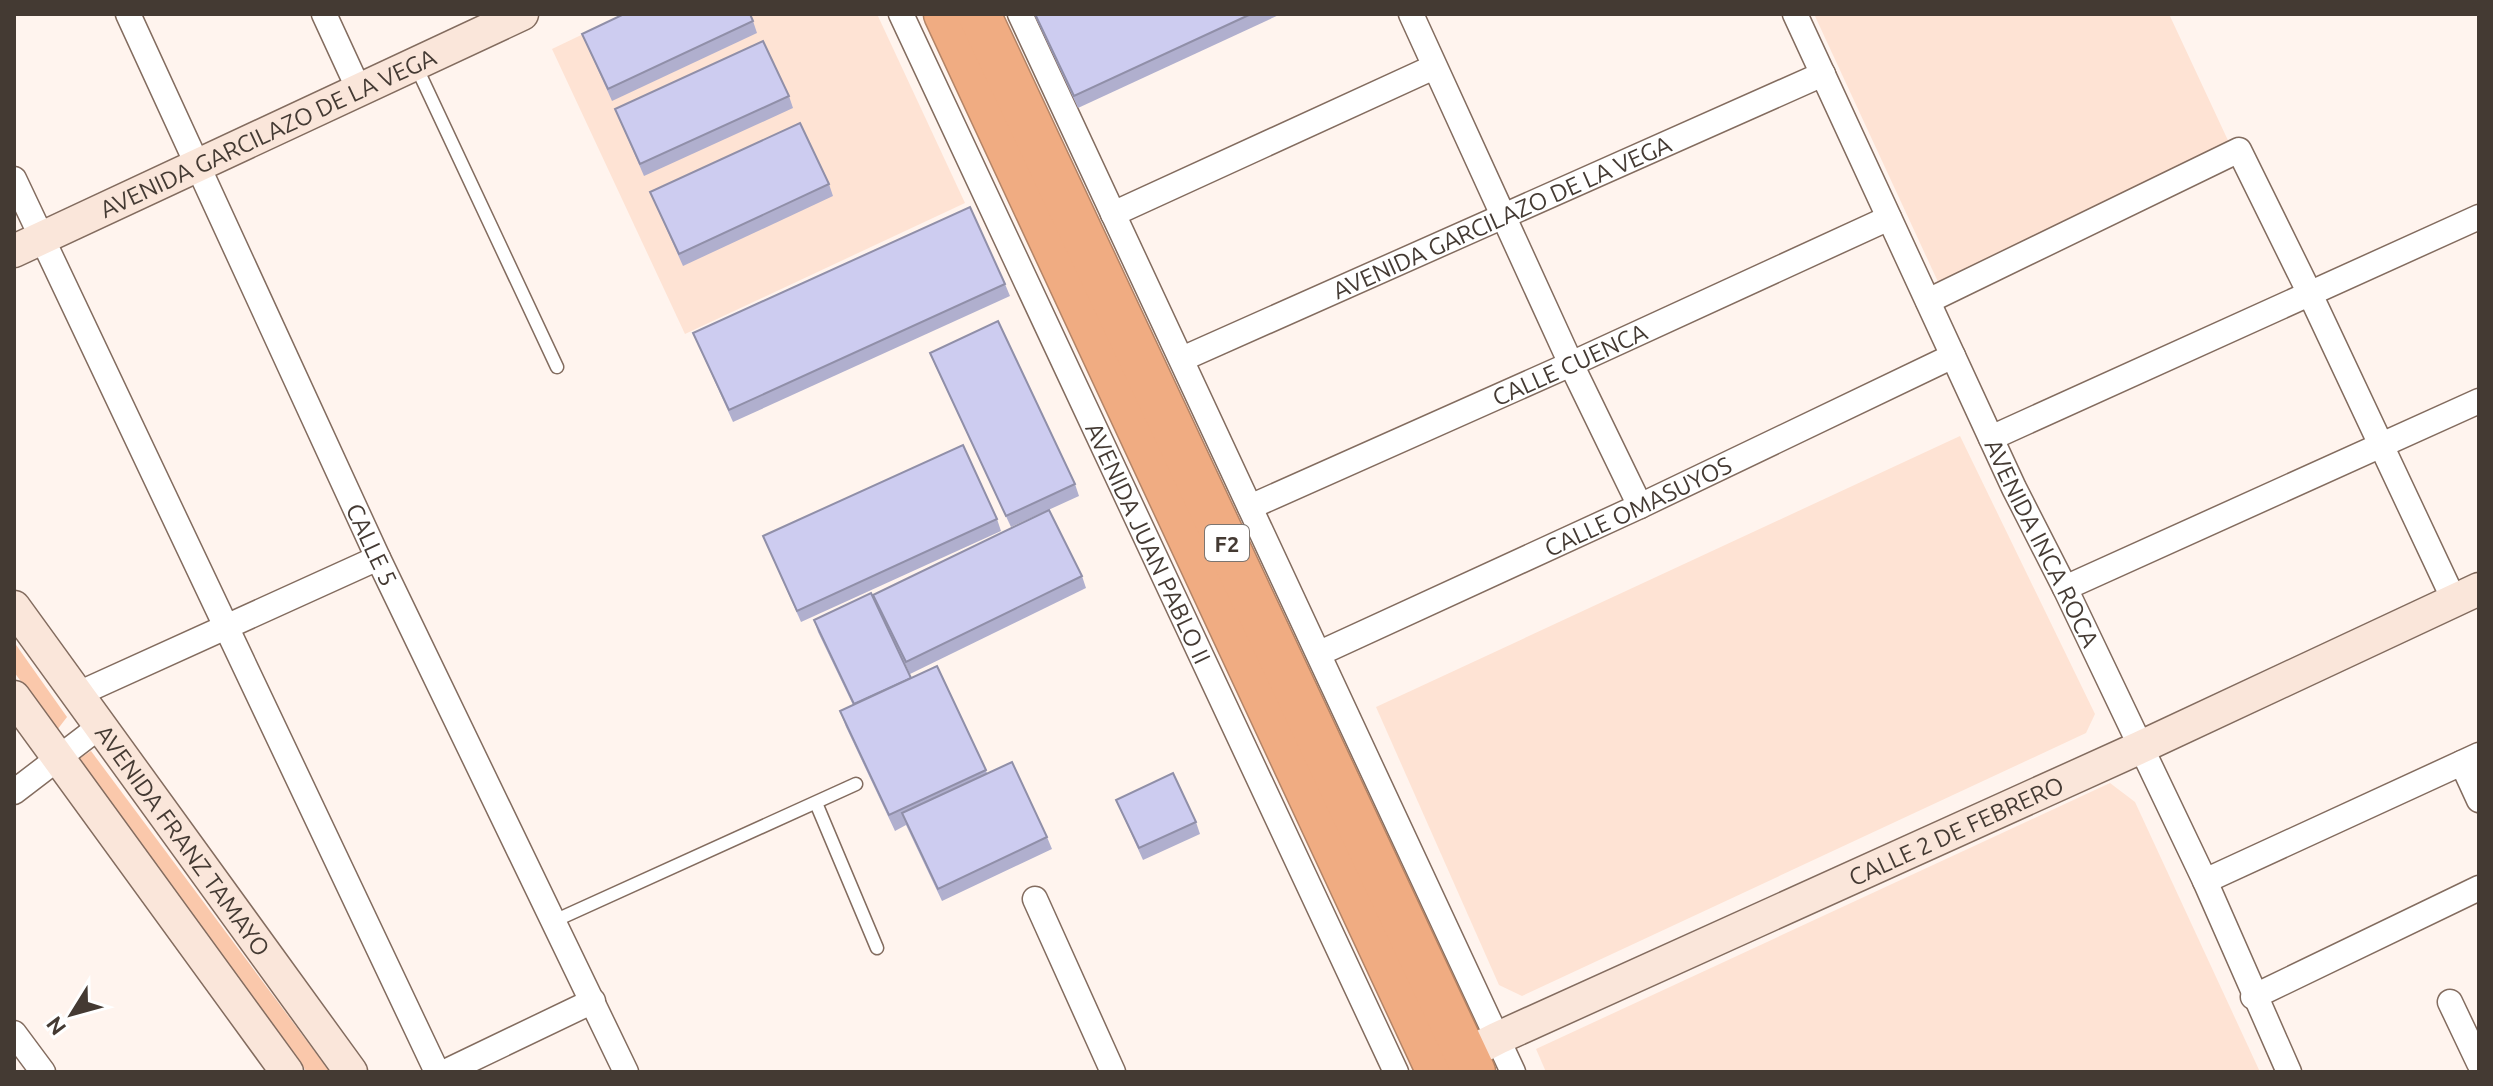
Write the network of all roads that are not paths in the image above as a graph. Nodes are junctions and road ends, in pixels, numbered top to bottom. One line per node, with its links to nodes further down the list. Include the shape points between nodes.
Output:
1 (128, 14): 14 (street, CALLE 5)
2 (324, 14): 13 (street)
3 (522, 14): 10 (street, AVENIDA GARCILAZO DE LA VEGA)
4 (901, 14): 58 (street, AVENIDA JUAN PABLO II)
5 (945, 14): 58 (highway, AVENIDA JUAN PABLO II / F2)
6 (979, 14): 58 (highway, AVENIDA JUAN PABLO II / F2)
7 (1020, 14): 16 (street, AVENIDA JUAN PABLO II)
8 (1411, 14): 11 (street)
9 (1795, 14): 12 (street, AVENIDA INCA ROCA)
10 (415, 64): 13 (street, AVENIDA GARCILAZO DE LA VEGA); 26 (lane)
11 (1434, 67): 16 (street); 17 (street)
12 (1823, 74): 17 (street, AVENIDA GARCILAZO DE LA VEGA); 19 (street, AVENIDA INCA ROCA)
13 (359, 90): 14 (street, AVENIDA GARCILAZO DE LA VEGA)
14 (199, 165): 20 (street, AVENIDA GARCILAZO DE LA VEGA); 32 (street, CALLE 5)
15 (14, 179): 20 (street)
16 (1113, 214): 24 (street, AVENIDA JUAN PABLO II)
17 (1505, 215): 24 (street, AVENIDA GARCILAZO DE LA VEGA); 25 (street)
18 (2479, 217): 21 (street)
19 (1889, 218): 22 (street, AVENIDA INCA ROCA); 25 (street, CALLE CUENCA)
20 (28, 244): 36 (street)
21 (2310, 294): 22 (street, via 2239,150); 28 (street); 29 (street)
22 (1928, 301): 23 (street, AVENIDA INCA ROCA)
23 (1953, 356): 28 (street, AVENIDA INCA ROCA); 30 (street, CALLE OMASUYOS)
24 (1182, 359): 31 (street, AVENIDA JUAN PABLO II)
25 (1571, 364): 30 (street); 31 (street, CALLE CUENCA)
26 (557, 367)
27 (2479, 401): 29 (street)
28 (1991, 438): 33 (street, AVENIDA INCA ROCA)
29 (2380, 446): 33 (street); 34 (street)
30 (1640, 506): 37 (street, CALLE OMASUYOS)
31 (1250, 507): 37 (street, AVENIDA JUAN PABLO II)
32 (378, 558): 36 (street); 51 (street, CALLE 5)
33 (2065, 588): 41 (street, AVENIDA INCA ROCA)
34 (2466, 594): 41 (street, CALLE 2 DE FEBRERO)
35 (14, 607): 39 (street, AVENIDA FRANZ TAMAYO)
36 (225, 626): 39 (street); 62 (street)
37 (1320, 653): 58 (street, AVENIDA JUAN PABLO II)
38 (14, 697): 42 (street)
39 (78, 697): 40 (street, AVENIDA FRANZ TAMAYO)
40 (99, 727): 42 (street); 61 (street, AVENIDA FRANZ TAMAYO)
41 (2141, 747): 48 (street, AVENIDA INCA ROCA); 58 (street, CALLE 2 DE FEBRERO)
42 (59, 759): 45 (street); 60 (street)
43 (2471, 759): 46 (street); 48 (street)
44 (856, 784): 47 (lane)
45 (14, 792)
46 (2479, 800)
47 (816, 803): 51 (lane); 52 (lane)
48 (2205, 881): 53 (street, AVENIDA INCA ROCA)
49 (2479, 888): 53 (street)
50 (1035, 899): 65 (street)
51 (554, 921): 54 (street, CALLE 5)
52 (877, 948)
53 (2253, 997): 67 (street, AVENIDA INCA ROCA)
54 (593, 1001): 63 (street); 64 (street, CALLE 5)
55 (2450, 1002): 57 (street)
56 (14, 1033): 59 (street)
57 (2479, 1063)
58 (1449, 1064): 66 (street, AVENIDA JUAN PABLO II)
59 (43, 1072)
60 (287, 1072)
61 (351, 1072)
62 (437, 1072)
63 (445, 1072)
64 (626, 1072)
65 (1113, 1072)
66 (1513, 1072)
67 (2289, 1072)

